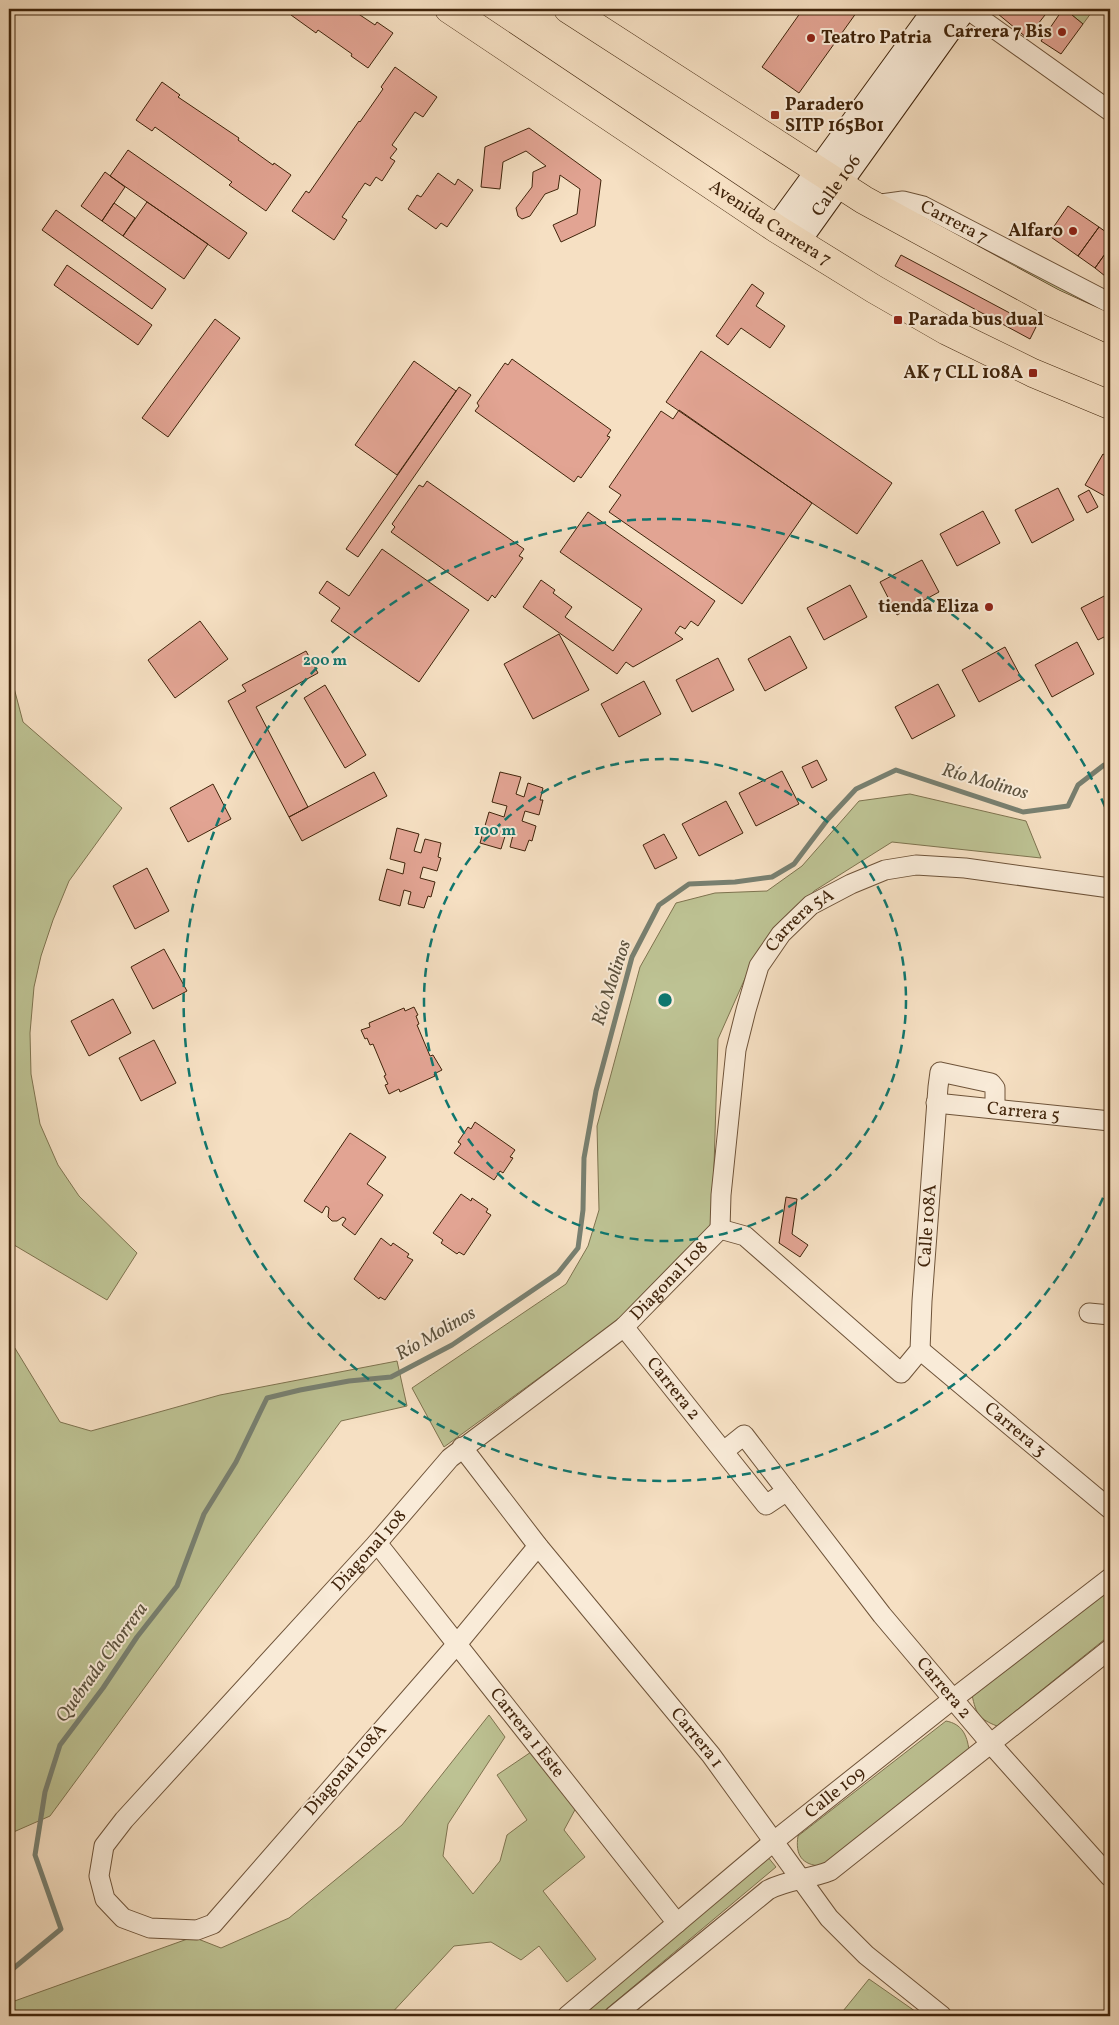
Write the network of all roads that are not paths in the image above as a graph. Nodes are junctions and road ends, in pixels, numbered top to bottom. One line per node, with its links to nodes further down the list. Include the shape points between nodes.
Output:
1 (449, 9): 9 (main road, Avenida Carrera 7)
2 (568, 9): 7 (main road)
3 (938, 9): 7 (main road, Calle 106)
4 (963, 9): 7 (main road, Calle 106)
5 (967, 9): 6 (street)
6 (1110, 111)
7 (828, 178): 8 (main road); 9 (main road, Calle 106)
8 (874, 206): 10 (street, Carrera 7, via 902,201 923,206); 11 (main road, via 1045,298)
9 (787, 235): 12 (main road, Avenida Carrera 7, via 948,331 1033,373)
10 (1110, 304)
11 (1110, 329)
12 (1110, 405)
13 (1110, 888): 17 (street, Carrera 5A, via 965,868 916,865 885,870 811,904 781,934 759,966 746,1010 736,1050)
14 (936, 1103): 15 (street, Carrera 5); 15 (street, Calle 108A, via 940,1072 991,1083); 21 (street, Calle 108A)
15 (995, 1108): 16 (street, Carrera 5)
16 (1110, 1121)
17 (720, 1229): 20 (street, Diagonal 108); 21 (street, via 745,1236 901,1373)
18 (1089, 1313): 19 (street)
19 (1110, 1315)
20 (624, 1327): 22 (street, Diagonal 108); 23 (street, Carrera 2)
21 (920, 1350): 25 (street, Carrera 3)
22 (462, 1447): 26 (street, Diagonal 108); 27 (street, Carrera 1)
23 (724, 1450): 24 (street, Carrera 2, via 766,1505); 24 (street, Carrera 2, via 744,1435)
24 (788, 1491): 31 (street, Carrera 2, via 882,1615)
25 (1110, 1509)
26 (377, 1543): 29 (street, Carrera 1 Este); 36 (street, Diagonal 108, via 124,1820 104,1846 99,1876 104,1898)
27 (538, 1546): 29 (street, Diagonal 108A); 33 (street, Carrera 1, via 711,1755)
28 (1110, 1578): 31 (street, Calle 109)
29 (457, 1644): 36 (street, Diagonal 108A, via 212,1924 197,1930 150,1928); 37 (street, Carrera 1 Este)
30 (1110, 1649): 32 (street)
31 (953, 1699): 32 (street, Carrera 2); 33 (street, Calle 109)
32 (991, 1744): 34 (street, Carrera 2); 35 (street, via 830,1870)
33 (773, 1842): 35 (street, Carrera 1); 37 (street, Calle 109)
34 (1110, 1877)
35 (800, 1880): 39 (street, via 768,1890); 40 (street, Carrera 1, via 829,1918 866,1955)
36 (123, 1918)
37 (677, 1923): 38 (street, Calle 109)
38 (570, 2015)
39 (614, 2016)
40 (942, 2016)

